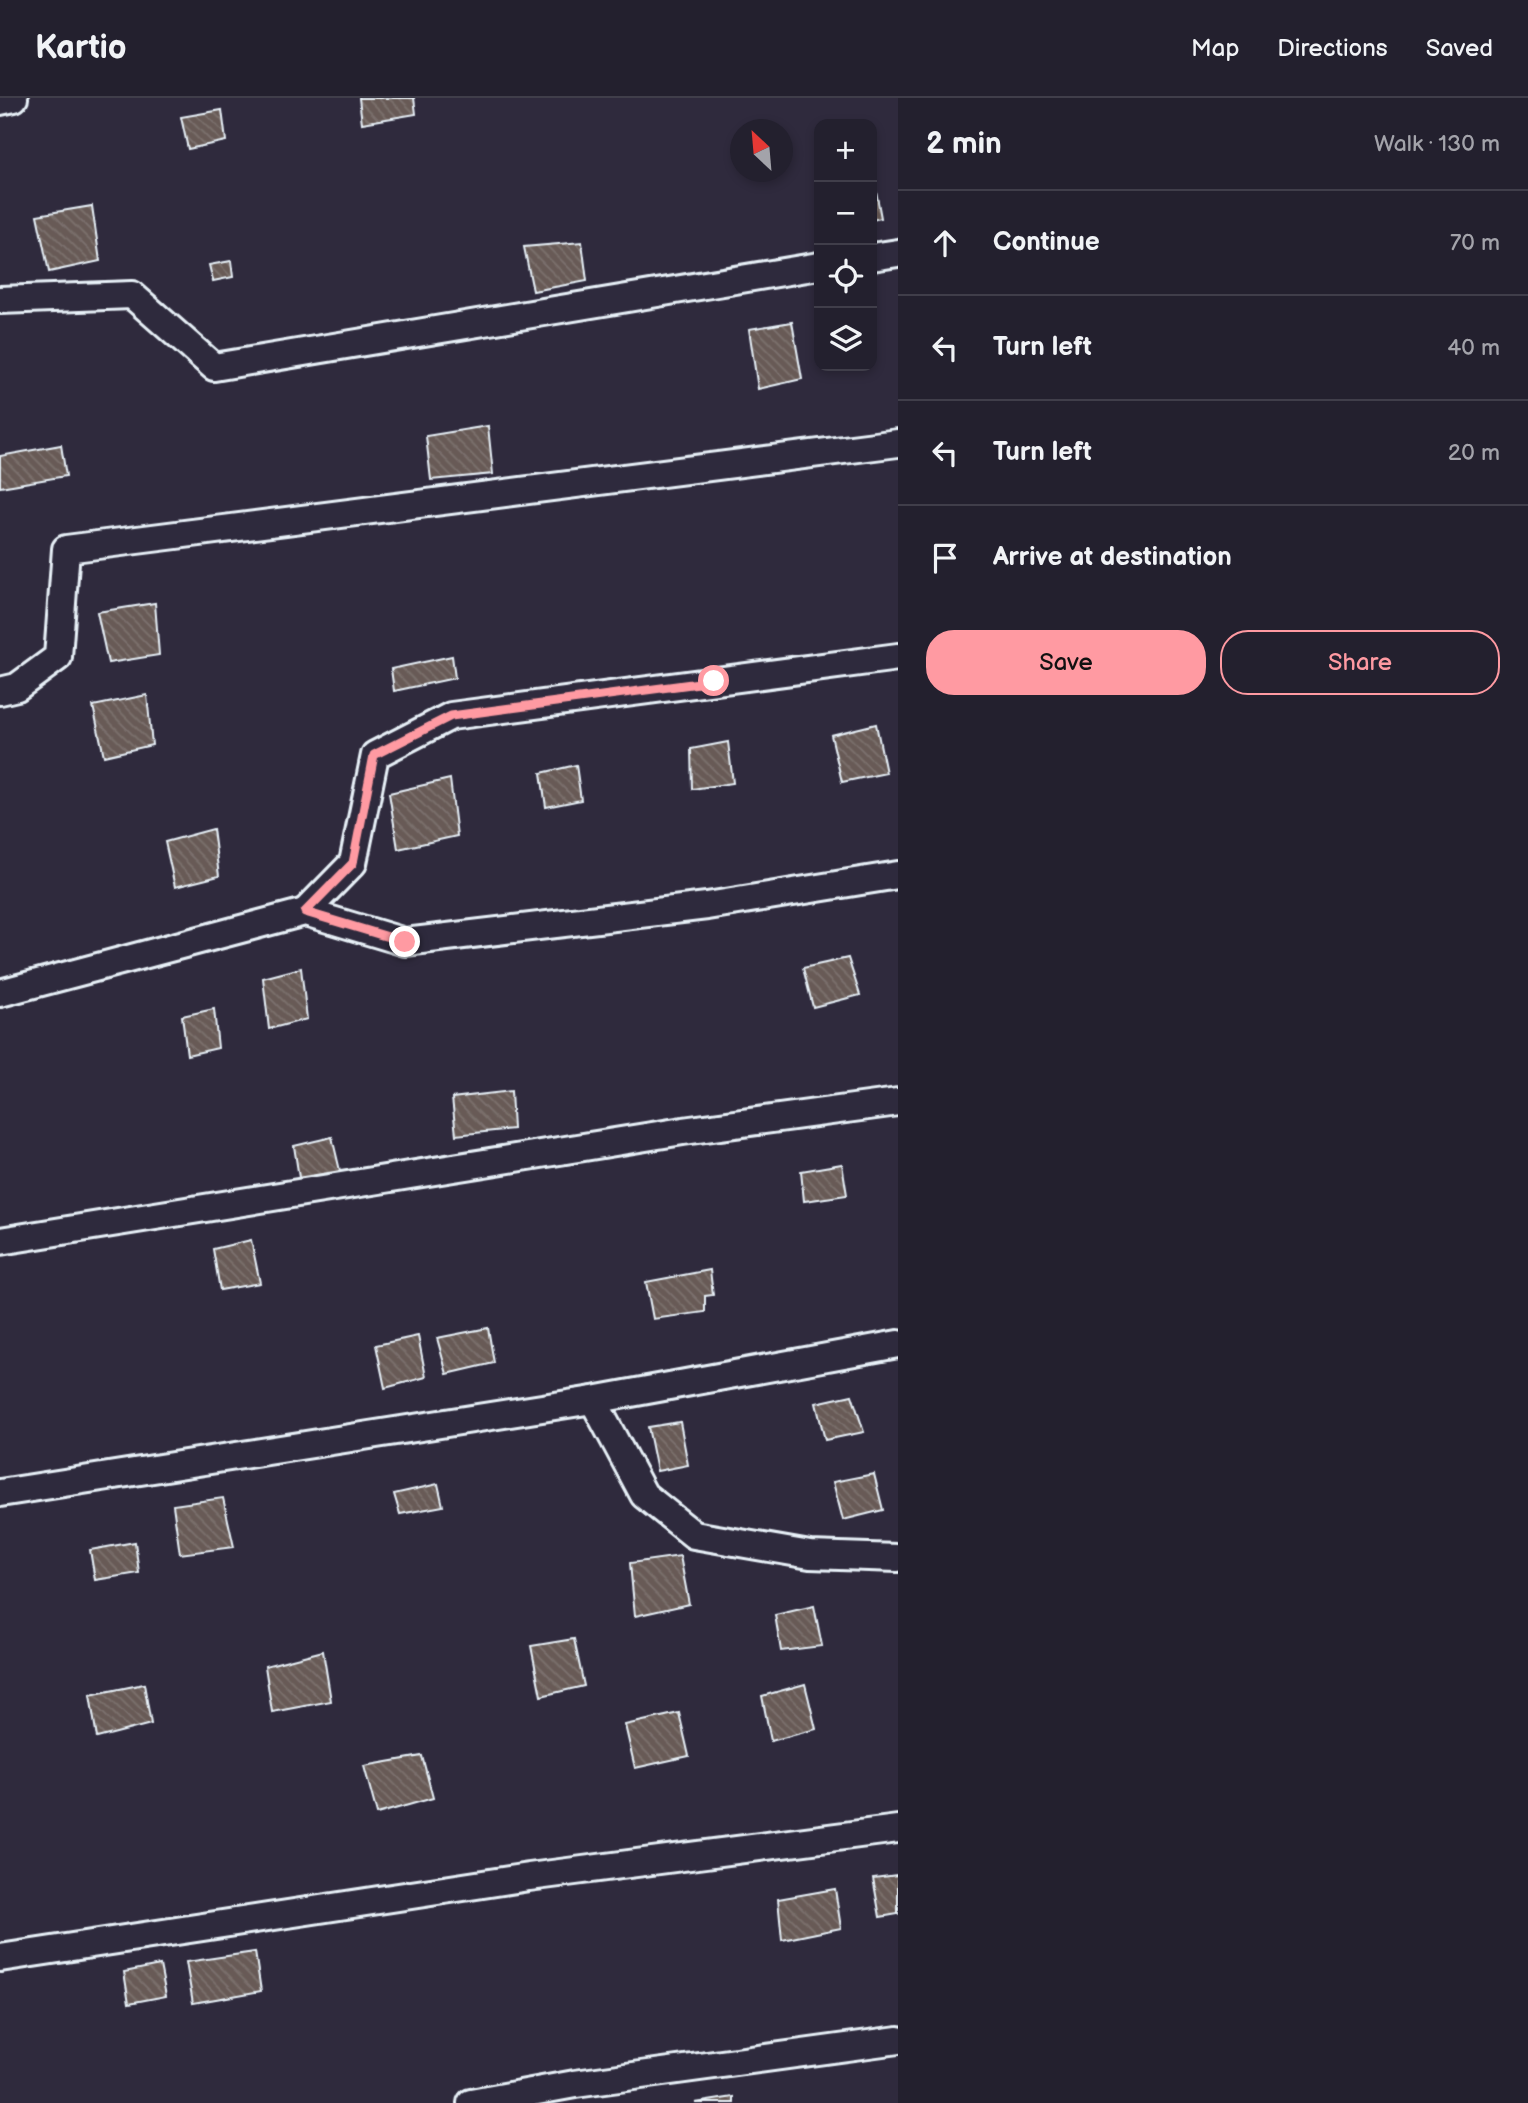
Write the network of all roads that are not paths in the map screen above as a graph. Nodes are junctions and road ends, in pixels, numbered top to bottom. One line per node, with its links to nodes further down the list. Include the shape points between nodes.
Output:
1 (14, 98): 2 (street)
2 (0, 101)
3 (898, 253): 4 (street)
4 (877, 256)
5 (814, 267): 6 (street, via 214,367 132,295)
6 (0, 300)
7 (898, 443): 9 (street, via 66,549 58,657 18,687)
8 (898, 657): 11 (street, via 451,716 374,755 353,863)
9 (0, 691)
10 (898, 875): 11 (street, via 707,906 405,942)
11 (305, 912): 12 (street)
12 (0, 992)
13 (898, 1102): 14 (street, via 683,1131)
14 (0, 1241)
15 (898, 1343): 16 (street)
16 (593, 1400): 17 (street); 18 (street, via 644,1495 694,1535 810,1555)
17 (0, 1493)
18 (898, 1558)
19 (898, 1829): 20 (street, via 529,1877)
20 (0, 1958)
21 (898, 2040): 22 (street, via 575,2084)
22 (471, 2103)

